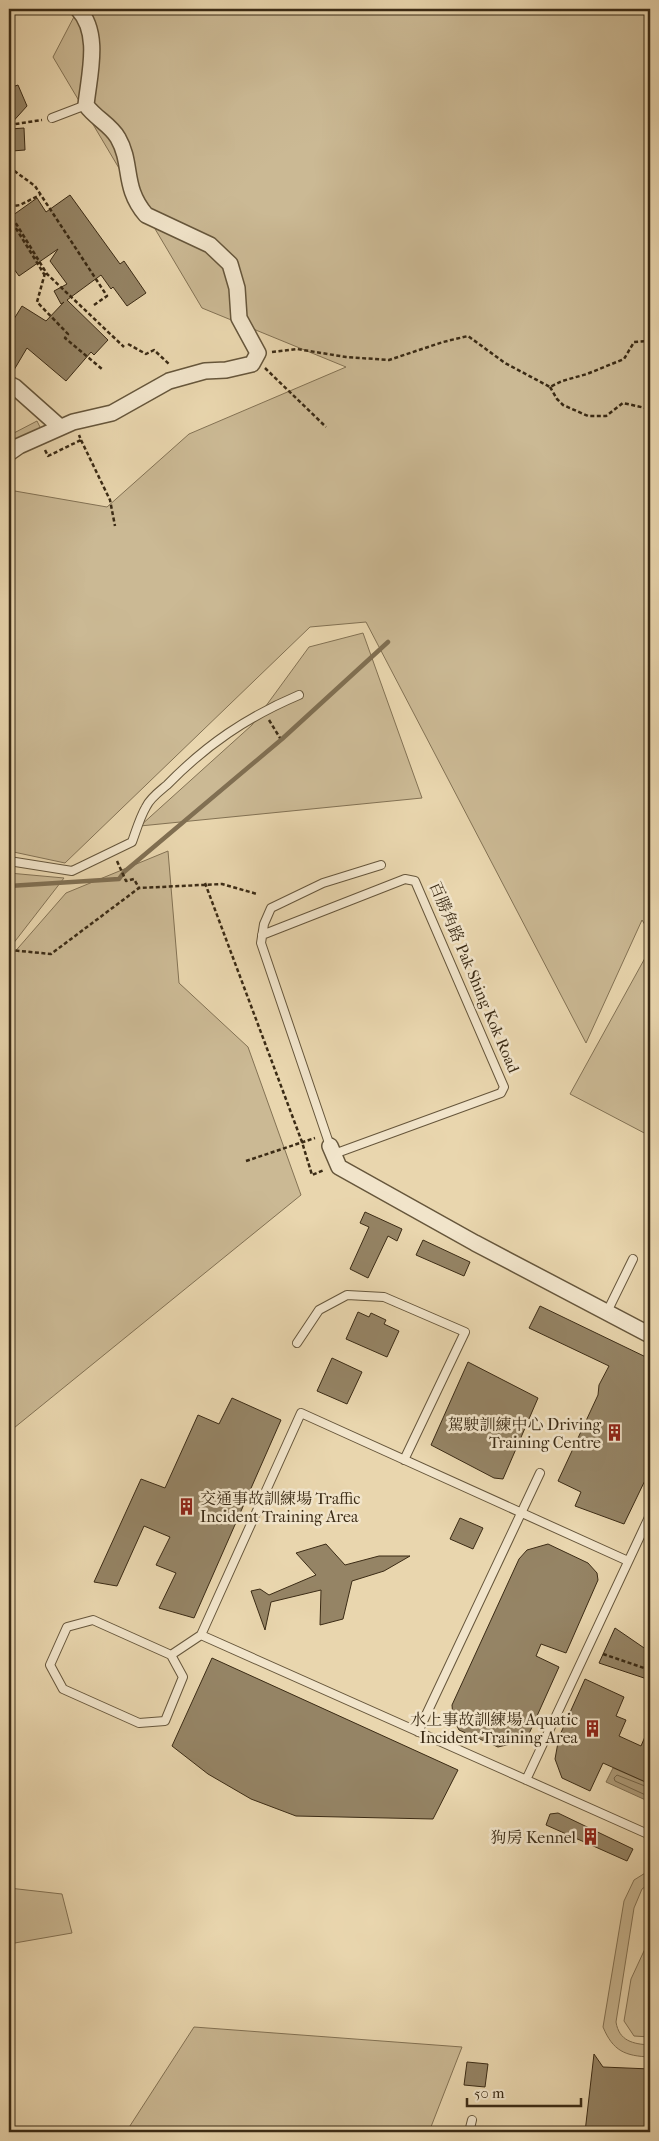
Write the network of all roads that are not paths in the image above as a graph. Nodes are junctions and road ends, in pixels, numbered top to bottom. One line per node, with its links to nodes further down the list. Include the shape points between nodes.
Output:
1 (78, 9): 2 (street, via 90,31 91,60)
2 (86, 105): 3 (lane); 5 (street, via 118,136 138,206 146,214 210,245 230,264 237,288 239,318 257,356 252,364 169,381 112,413)
3 (52, 118)
4 (9, 384): 5 (street)
5 (60, 427): 6 (street)
6 (9, 453)
7 (299, 695): 8 (lane, via 263,710 194,758 146,805 132,842 72,871)
8 (9, 861)
9 (381, 865): 10 (lane, via 323,883 271,908)
10 (262, 935): 11 (lane, via 261,942); 11 (lane, 百勝角路 Pak Shing Kok Road, via 405,879 415,881 504,1087 501,1093)
11 (334, 1155): 13 (street, via 475,1243)
12 (633, 1259): 13 (lane)
13 (607, 1312): 14 (street)
14 (650, 1335)
15 (297, 1343): 16 (lane, via 319,1310 347,1295 384,1297 465,1332)
16 (404, 1460): 18 (lane); 21 (lane, via 301,1413)
17 (540, 1473): 18 (lane)
18 (521, 1512): 20 (lane); 23 (lane)
19 (650, 1515): 20 (lane)
20 (628, 1561): 24 (lane)
21 (201, 1635): 22 (lane); 23 (lane)
22 (170, 1655): 22 (lane, via 93,1620 67,1627 50,1665 63,1689 138,1723 166,1721 184,1676)
23 (418, 1732): 24 (lane)
24 (526, 1780): 25 (lane)
25 (650, 1835)
26 (472, 2120): 27 (lane)
27 (469, 2132)

